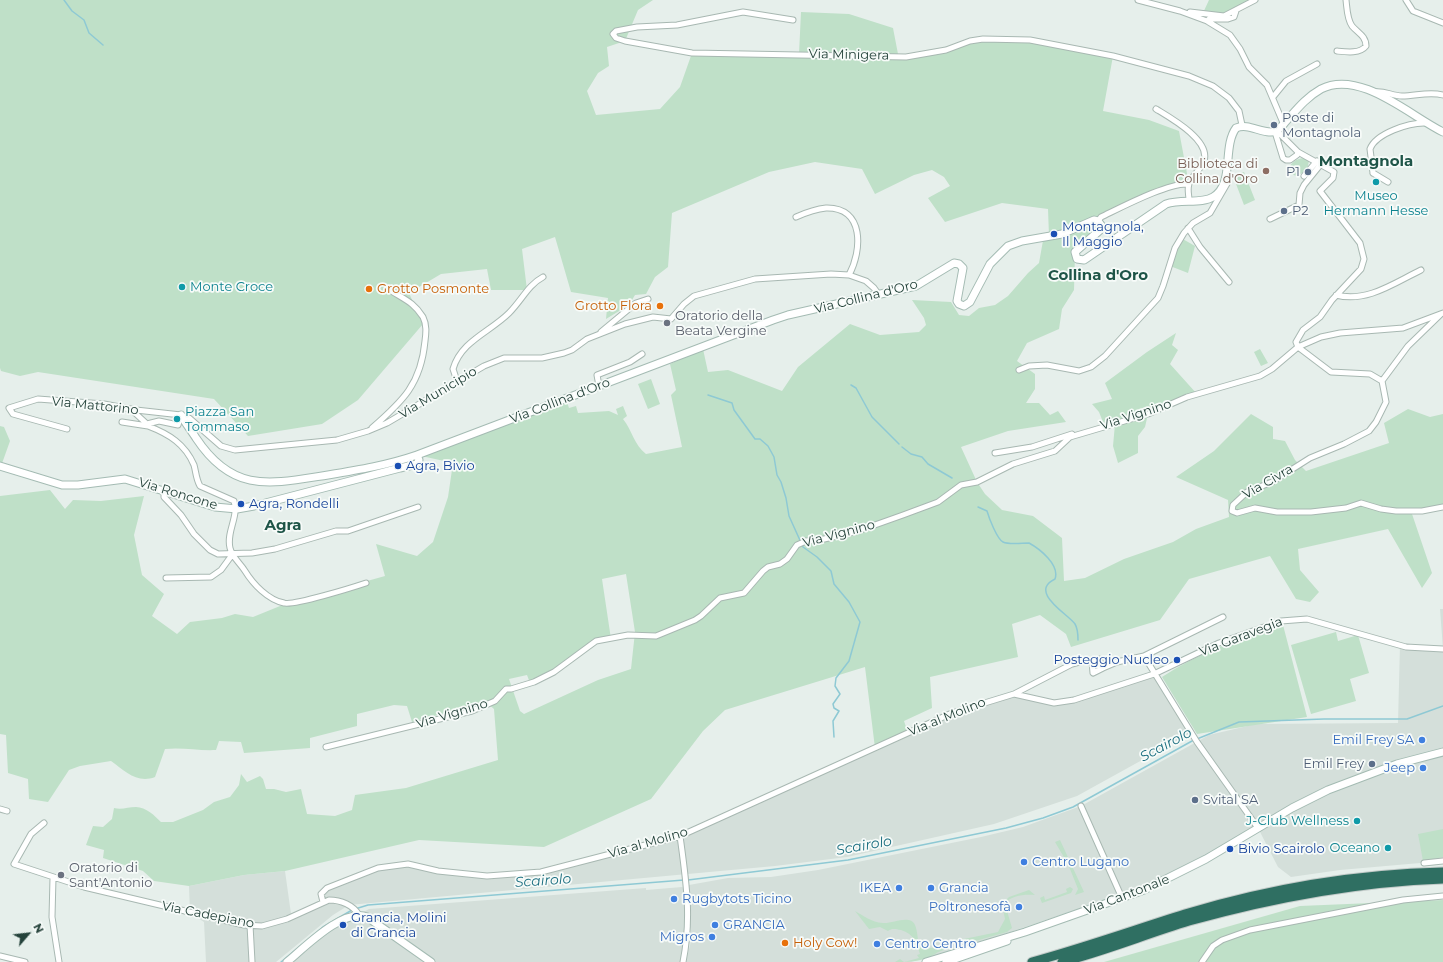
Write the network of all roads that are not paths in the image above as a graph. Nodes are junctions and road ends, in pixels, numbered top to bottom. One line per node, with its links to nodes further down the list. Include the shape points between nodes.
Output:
1 (1138, 0): 5 (street)
2 (1255, 0): 6 (street)
3 (1346, 0): 10 (street, via 1349,20 1364,37 1366,46 1350,52)
4 (1406, 0): 9 (street, via 1413,11)
5 (1180, 11): 6 (street, via 1218,16); 8 (street)
6 (1236, 11): 8 (street, via 1230,19)
7 (793, 20): 17 (street, Via Minigera, via 743,12 677,25 637,27 616,31 613,34 614,37 625,41 688,53 906,57 946,50 983,39 1030,40 1112,56 1189,76 1213,86 1229,98 1239,111)
8 (1207, 21): 14 (street, via 1230,35 1249,67 1264,80)
9 (1443, 23)
10 (1337, 51)
11 (1317, 64): 14 (street, via 1286,81)
12 (1374, 92): 13 (street, via 1381,91 1401,96 1424,93); 16 (street); 18 (street, via 1345,84 1330,86 1300,105)
13 (1443, 95)
14 (1273, 97): 18 (street)
15 (1156, 109): 26 (street, via 1181,125 1202,148 1204,162)
16 (1424, 123): 20 (street); 25 (street, via 1395,130 1376,140 1370,149 1371,175)
17 (1242, 125): 19 (street); 24 (street, via 1233,132 1230,141)
18 (1284, 125): 19 (street)
19 (1276, 132): 21 (street); 21 (street, via 1279,149 1285,160 1292,159)
20 (1443, 132)
21 (1298, 152): 22 (street)
22 (1319, 163): 23 (street); 29 (street, via 1299,194 1299,204); 37 (street, via 1334,174 1321,189 1321,194 1360,243 1364,255 1361,269)
23 (1304, 176)
24 (1225, 178): 27 (street, via 1218,193 1212,198); 31 (street, via 1228,182 1214,208)
25 (1388, 182)
26 (1189, 184): 27 (street); 30 (street, via 1177,185 1146,197 1101,217)
27 (1189, 200): 30 (street, via 1166,204 1084,260 1077,259 1076,250 1101,228)
28 (796, 217): 33 (street, via 826,208 851,218 856,227 858,242 854,266)
29 (1270, 219)
30 (1098, 221): 38 (street, Via Collina d'Oro, via 1094,220 1062,234 1008,246 993,259 970,302 964,306 957,301 963,272 961,265 957,263 951,264 920,284)
31 (1188, 228): 35 (street); 46 (street, via 1175,248 1158,298 1105,356 1091,367 1079,371 1047,365 1029,366)
32 (1421, 270): 37 (street, via 1373,294 1344,297)
33 (849, 275): 38 (street, via 866,281); 43 (street, Via Municipio, via 755,279 692,297 671,318 648,318)
34 (544, 277): 47 (street, via 532,284 507,315 463,349 453,369)
35 (1229, 282)
36 (393, 292): 56 (street, via 408,299 423,318 426,328 424,357 415,381 402,400)
37 (1336, 295): 44 (street, via 1320,317 1303,330 1296,342)
38 (879, 296): 49 (street, Via Collina d'Oro, via 788,315)
39 (648, 299): 43 (street, via 636,303)
40 (1443, 313): 41 (street); 42 (street, via 1436,317)
41 (1428, 318): 42 (street); 44 (street, via 1411,326 1391,330 1333,334)
42 (1431, 325): 48 (street, via 1408,346)
43 (601, 333): 47 (street, Via Municipio, via 564,353 542,358 498,359)
44 (1298, 347): 48 (street, via 1331,372 1370,374); 55 (street, Via Vignino, via 1260,376 1187,397 1148,414)
45 (642, 354): 49 (street, via 630,362 597,375)
46 (1019, 370)
47 (457, 381): 56 (street, Via Municipio, via 387,423)
48 (1382, 381): 62 (street, Via Civra, via 1386,402 1369,431 1310,458 1272,482 1247,492 1233,505 1232,511 1237,514 1255,508 1277,512 1311,512 1361,504 1396,511 1422,511)
49 (599, 386): 58 (street, Via Collina d'Oro)
50 (135, 413): 53 (street)
51 (181, 415): 53 (street, via 178,425 159,421); 54 (street, Via Mattorino, via 104,404 38,399 9,408 13,414); 56 (street, Via Municipio, via 189,418 221,446 231,450 337,440); 58 (street, Via Collina d'Oro, via 211,458 225,470 252,481 280,482 385,465)
52 (122, 422): 53 (street)
53 (148, 425): 63 (street, via 179,443 192,461 200,486 231,498)
54 (67, 429)
55 (1088, 430): 57 (street, via 1032,447); 74 (street, Via Vignino, via 1070,437 1055,451 1013,464 977,482 961,486 938,502 858,531 799,544 787,559 763,571 744,594 720,598 695,620 656,636 628,635 596,641 554,672 534,682 506,689 495,701 472,711)
56 (368, 431)
57 (995, 453)
58 (417, 455): 63 (street, Via Roncone, via 419,460 412,467)
59 (0, 466): 60 (street, Via Roncone, via 62,485 125,479)
60 (164, 491): 63 (street, Via Roncone, via 216,507); 64 (street, via 164,497 210,550 218,554)
61 (418, 507): 64 (street, via 348,531 336,531 260,552)
62 (1443, 507)
63 (237, 509): 64 (street, via 229,543)
64 (232, 554): 65 (street, via 221,570 211,577); 66 (street, via 252,583 285,604)
65 (166, 578)
66 (366, 583)
67 (1223, 616): 69 (street, Via Garavegia)
68 (1443, 650): 72 (street, Via Garavegia, via 1400,645 1307,619 1289,620 1223,641)
69 (1144, 656): 71 (street, Via Garavegia); 72 (street)
70 (1089, 661): 71 (street); 71 (street, via 1093,673); 73 (street, Via al Molino, via 1063,667)
71 (1103, 668)
72 (1154, 674): 73 (street, via 1064,702 1045,702); 80 (street, via 1197,742)
73 (1014, 694): 81 (street, Via al Molino, via 952,713)
74 (326, 747)
75 (1442, 753): 80 (street, Via Cantonale, via 1401,763 1352,780 1292,808)
76 (1081, 806): 91 (street)
77 (0, 809): 78 (street)
78 (7, 811)
79 (44, 824): 86 (street, Via Cadepiano, via 31,834 14,864)
80 (1258, 828): 91 (street, Via Cantonale, via 1176,876)
81 (680, 836): 92 (street, Via al Molino, via 535,873 487,876 438,871 408,864 378,868 327,888 321,894); 102 (street, via 689,922)
82 (1443, 861): 83 (street)
83 (1424, 863)
84 (1443, 868): 87 (highway, via 1417,869)
85 (1443, 872): 87 (highway)
86 (53, 878): 94 (street, Via Cadepiano, via 190,913); 98 (street, via 52,917)
87 (1395, 878): 88 (highway); 89 (highway, via 1420,884); 104 (highway, via 1314,885 1237,900); 105 (highway, via 1238,908)
88 (1443, 879)
89 (1443, 883)
90 (1443, 896): 106 (street, via 1403,900 1250,930 1213,946)
91 (1122, 898): 96 (street, Via Cantonale)
92 (323, 902): 93 (street, Via Cadepiano, via 336,900 349,905); 94 (street, Via Cadepiano, via 287,919 262,926)
93 (358, 913): 100 (street, via 335,924); 101 (street, Via Cadepiano)
94 (250, 925): 99 (street)
95 (0, 956): 97 (street)
96 (954, 959): 103 (street, Via Cantonale)
97 (25, 962)
98 (59, 962)
99 (252, 962)
100 (287, 962)
101 (432, 962)
102 (683, 962)
103 (926, 962)
104 (1032, 962)
105 (1062, 962)
106 (1202, 962)

